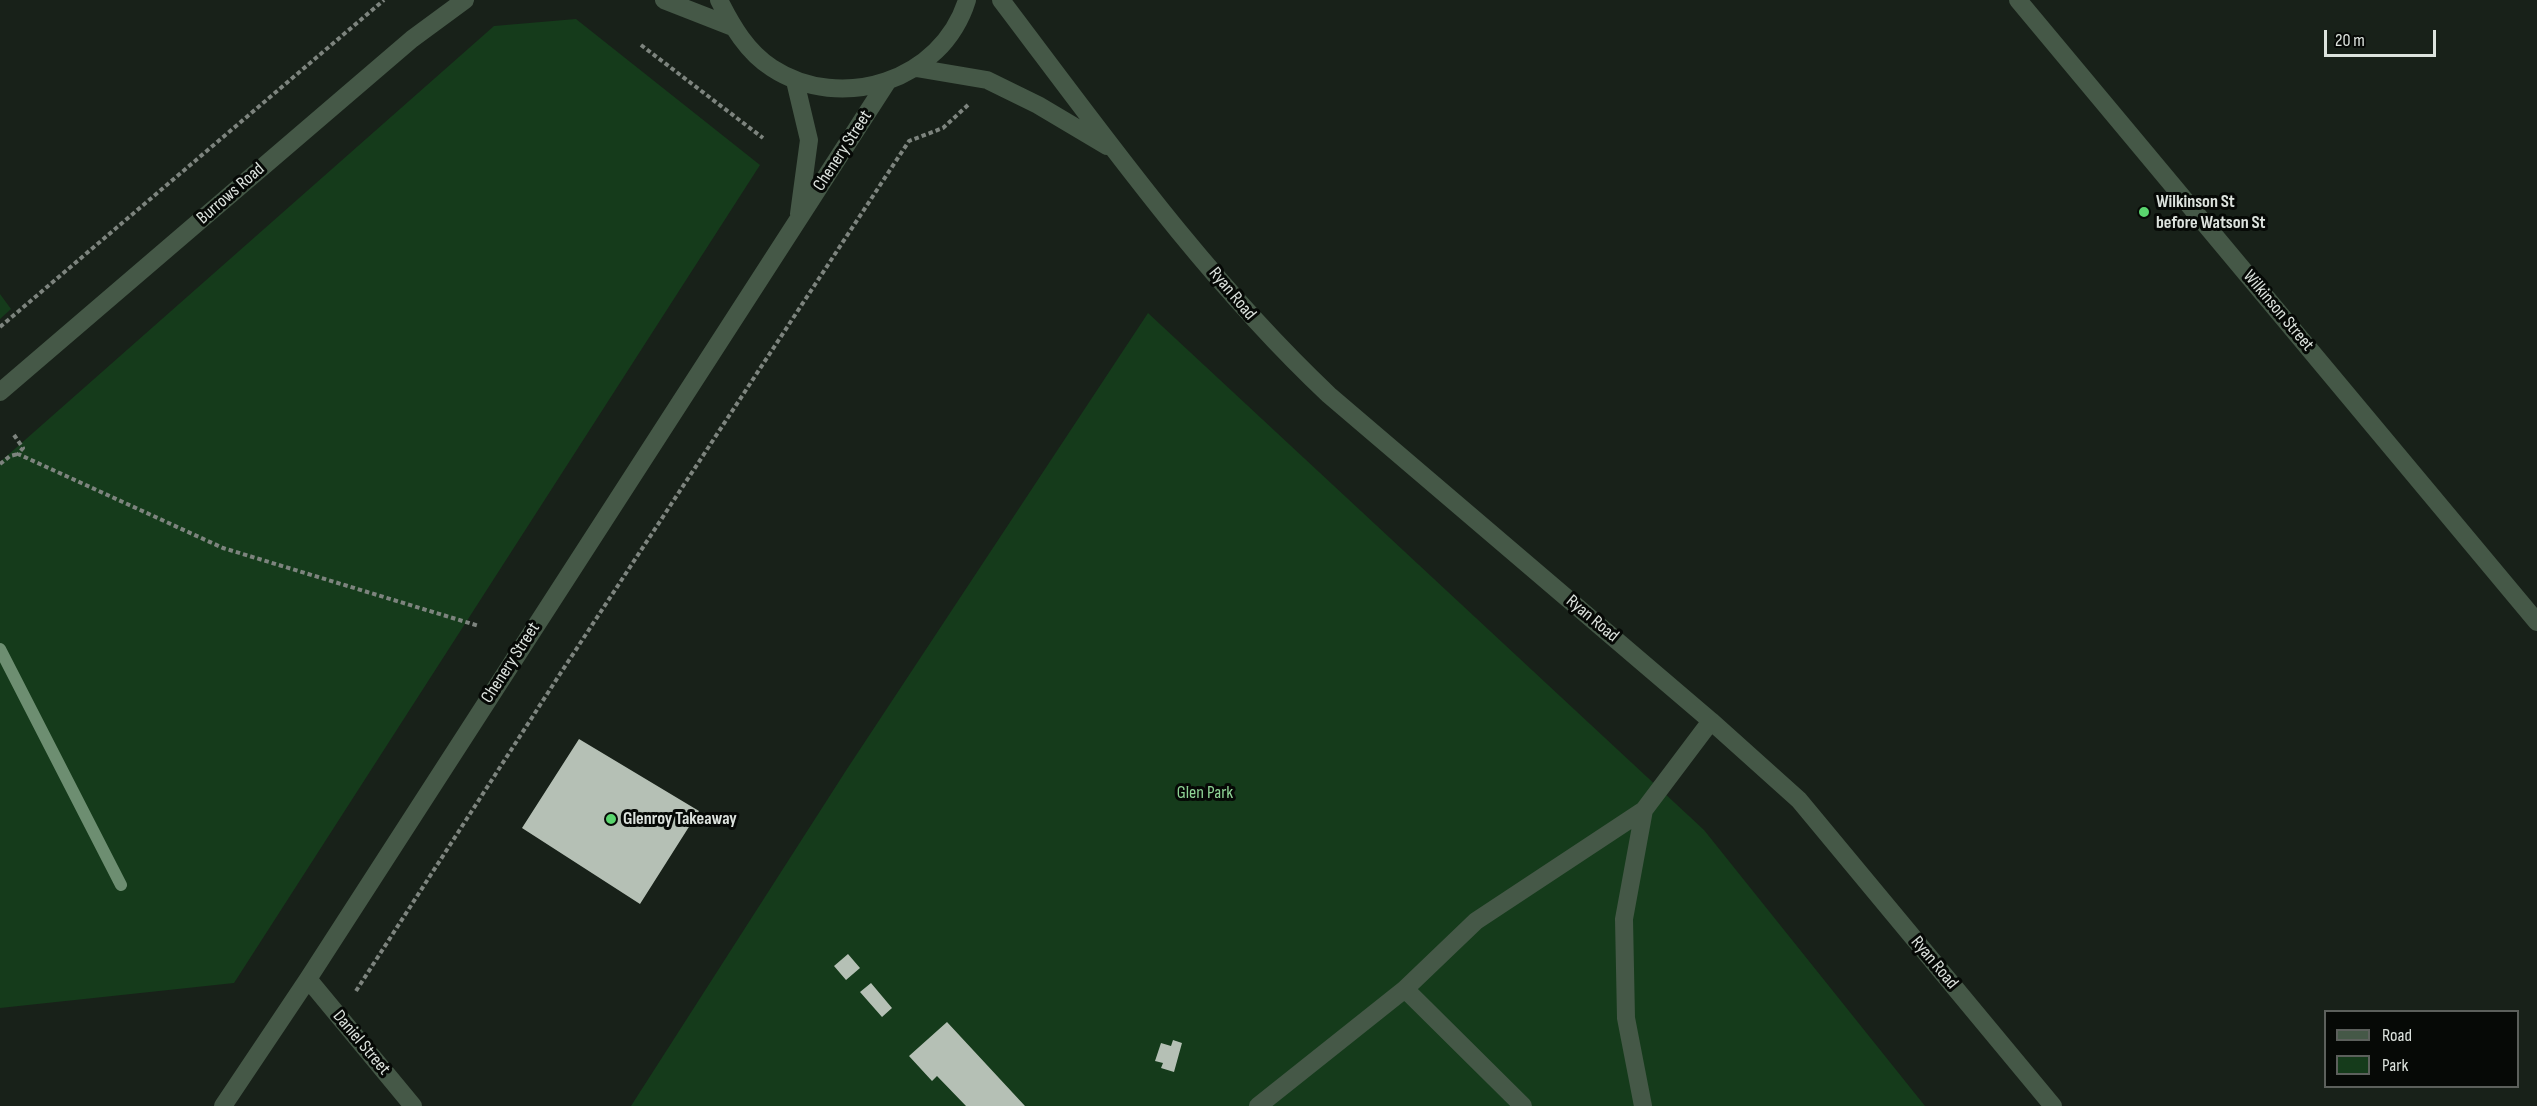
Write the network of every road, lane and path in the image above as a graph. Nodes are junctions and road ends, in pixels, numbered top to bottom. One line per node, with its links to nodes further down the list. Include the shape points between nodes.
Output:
1 (384, 0): 17 (path)
2 (465, 0): 18 (street, Burrows Road, via 412,39)
3 (664, 0): 8 (street)
4 (719, 0): 8 (street)
5 (967, 0): 10 (street, via 946,40)
6 (1001, 0): 15 (street, Ryan Road)
7 (2018, 0): 22 (street, Wilkinson Street)
8 (733, 27): 11 (street, via 771,68)
9 (641, 45): 14 (path)
10 (916, 68): 12 (street); 15 (street, Ryan Road, via 987,80)
11 (795, 81): 12 (street, via 836,89); 16 (street, Chenery Street, via 809,140)
12 (887, 82): 16 (street, Chenery Street)
13 (969, 105): 28 (path, via 943,128 909,141 891,166)
14 (764, 138)
15 (1114, 150): 24 (street, Ryan Road, via 1282,351)
16 (798, 219): 26 (street, Chenery Street)
17 (0, 327)
18 (0, 392)
19 (14, 435): 20 (path, via 23,448)
20 (18, 454): 21 (path); 23 (path, via 223,548)
21 (0, 464)
22 (2537, 622)
23 (479, 627)
24 (1712, 721): 25 (street); 34 (street, Ryan Road, via 1799,800)
25 (1644, 810): 27 (street, via 1476,921); 33 (street, via 1624,919 1626,1018)
26 (308, 979): 28 (street, Daniel Street); 29 (street, Chenery Street)
27 (1405, 989): 31 (street); 32 (street)
28 (340, 1017): 30 (street, Daniel Street)
29 (223, 1106)
30 (413, 1106)
31 (1258, 1106)
32 (1523, 1106)
33 (1642, 1106)
34 (2053, 1106)

